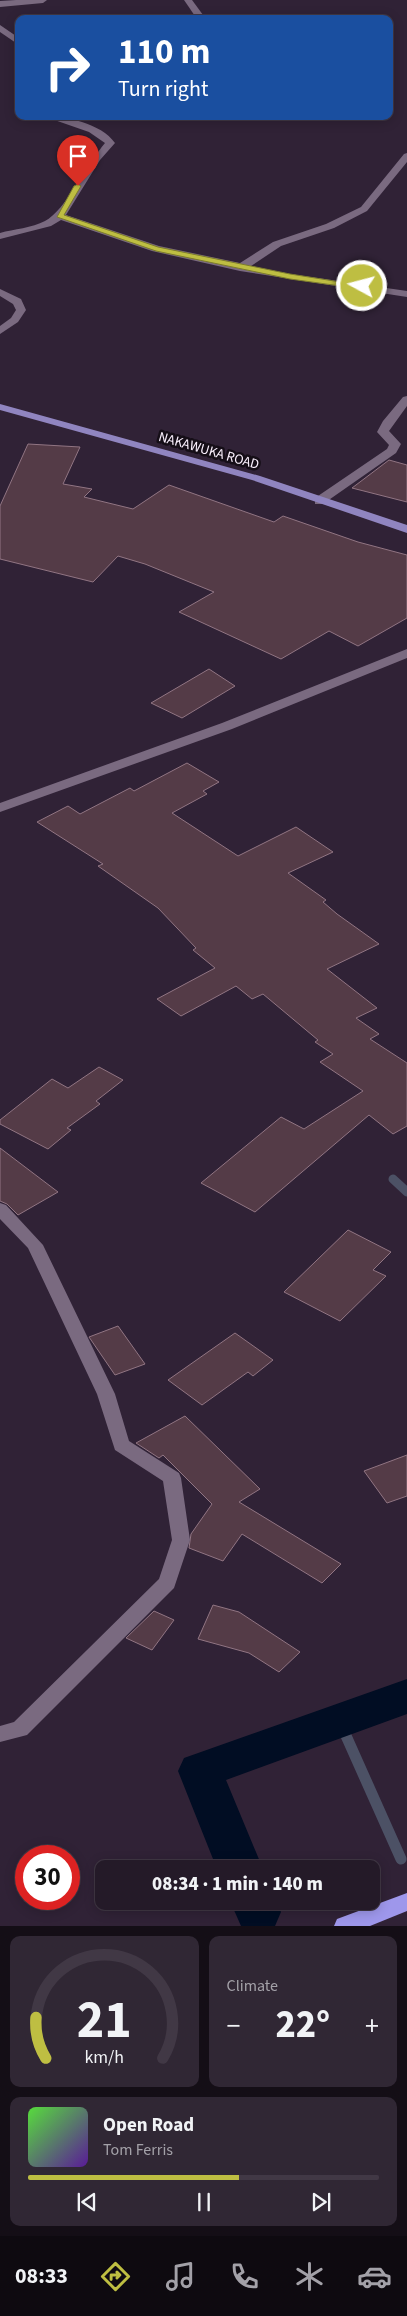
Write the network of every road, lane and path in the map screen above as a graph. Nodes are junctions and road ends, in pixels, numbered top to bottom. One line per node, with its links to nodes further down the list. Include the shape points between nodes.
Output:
1 (43, 0): 3 (street)
2 (188, 0): 4 (street)
3 (0, 4)
4 (199, 15)
5 (0, 28): 6 (street)
6 (15, 39)
7 (61, 120): 9 (street, via 86,128 110,140 110,143 96,159)
8 (407, 156): 11 (street, via 364,208 330,226 277,244)
9 (60, 216): 10 (street, via 47,224); 11 (street, via 156,249)
10 (0, 236)
11 (240, 268): 13 (street)
12 (0, 292): 14 (street, via 16,299 21,308 17,319)
13 (407, 294)
14 (0, 331)
15 (407, 399): 17 (street, via 387,422 383,432 395,444 392,451)
16 (0, 407): 17 (main road, NAKAWUKA ROAD, via 256,478)
17 (319, 501): 18 (main road, NAKAWUKA ROAD)
18 (407, 529)
19 (407, 653): 20 (street, via 227,726)
20 (0, 808)
21 (0, 1209): 22 (street, via 35,1245 106,1394 121,1445 172,1478 181,1540 167,1583 20,1730)
22 (0, 1734)
23 (407, 1902): 24 (highway)
24 (345, 1926)

